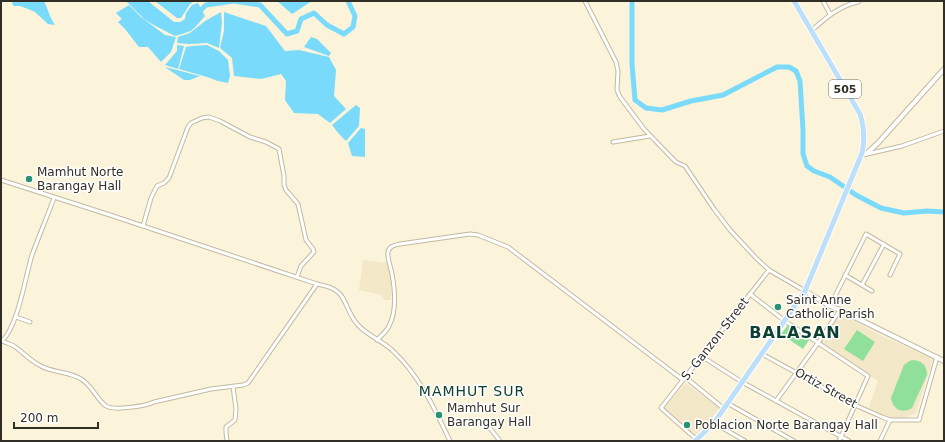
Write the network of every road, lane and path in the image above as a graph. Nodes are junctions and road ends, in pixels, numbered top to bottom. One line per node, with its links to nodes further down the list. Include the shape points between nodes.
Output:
1 (585, 1): 11 (street, via 616,62 617,90 620,97)
2 (794, 1): 8 (main road, 505)
3 (823, 1): 7 (street)
4 (843, 1): 6 (street)
5 (859, 1): 6 (street)
6 (846, 6): 7 (street)
7 (830, 14): 8 (street)
8 (812, 30): 13 (main road, 505, via 860,114 865,135)
9 (944, 69): 13 (street, via 878,143)
10 (944, 131): 13 (street, via 902,146)
11 (650, 136): 12 (street); 18 (street, via 676,162 685,166 730,230)
12 (613, 142)
13 (864, 154): 24 (main road, 505)
14 (1, 180): 15 (street)
15 (54, 198): 16 (street); 29 (street, via 32,255)
16 (142, 226): 21 (street); 21 (street, via 151,198 158,186 168,178 188,127 191,123 209,117 279,149 284,186 298,204 306,240 314,252 301,266)
17 (884, 244): 19 (street, via 866,234); 20 (street, via 900,254); 23 (street)
18 (769, 270): 24 (street); 26 (street, S. Ganzon Street)
19 (846, 275): 23 (street); 27 (street)
20 (890, 275)
21 (297, 277): 22 (street)
22 (317, 284): 32 (street, via 329,287 340,294 358,325); 42 (street, via 248,383)
23 (862, 285): 25 (street)
24 (805, 291): 27 (street); 30 (main road, 505)
25 (872, 291)
26 (750, 294): 30 (street); 36 (street, S. Ganzon Street)
27 (830, 306): 28 (street)
28 (840, 310): 34 (street); 37 (street)
29 (16, 317): 31 (street); 33 (street)
30 (785, 321): 34 (street); 35 (main road, 505)
31 (30, 322)
32 (377, 340): 40 (street, via 389,326 395,300 388,254 390,249 400,244 470,234 508,247); 53 (street, via 391,349 412,373 425,392)
33 (2, 341): 42 (street, via 13,345 42,367 81,378 106,406 113,408 144,405)
34 (818, 343): 39 (street); 45 (street, via 868,376)
35 (762, 354): 39 (street, Ortiz Street); 41 (main road, 505)
36 (701, 356): 40 (street, S. Ganzon Street); 41 (street)
37 (937, 357): 38 (street); 47 (street, via 919,420)
38 (944, 361)
39 (796, 372): 43 (street); 45 (street, Ortiz Street)
40 (684, 378): 46 (street); 51 (street, S. Ganzon Street, via 661,408)
41 (742, 382): 43 (street); 44 (main road, 505)
42 (233, 387): 52 (street, via 235,420 226,427)
43 (776, 401): 50 (street)
44 (727, 403): 46 (main road, 505); 56 (street)
45 (855, 405): 47 (street, Ortiz Street); 50 (street)
46 (723, 408): 49 (main road, 505)
47 (890, 420): 59 (street)
48 (485, 422): 54 (street)
49 (714, 423): 51 (main road, 505); 55 (street)
50 (841, 436): 57 (street); 58 (street)
51 (699, 440)
52 (227, 441)
53 (450, 441)
54 (500, 441)
55 (745, 441)
56 (794, 441)
57 (839, 441)
58 (850, 441)
59 (880, 441)

